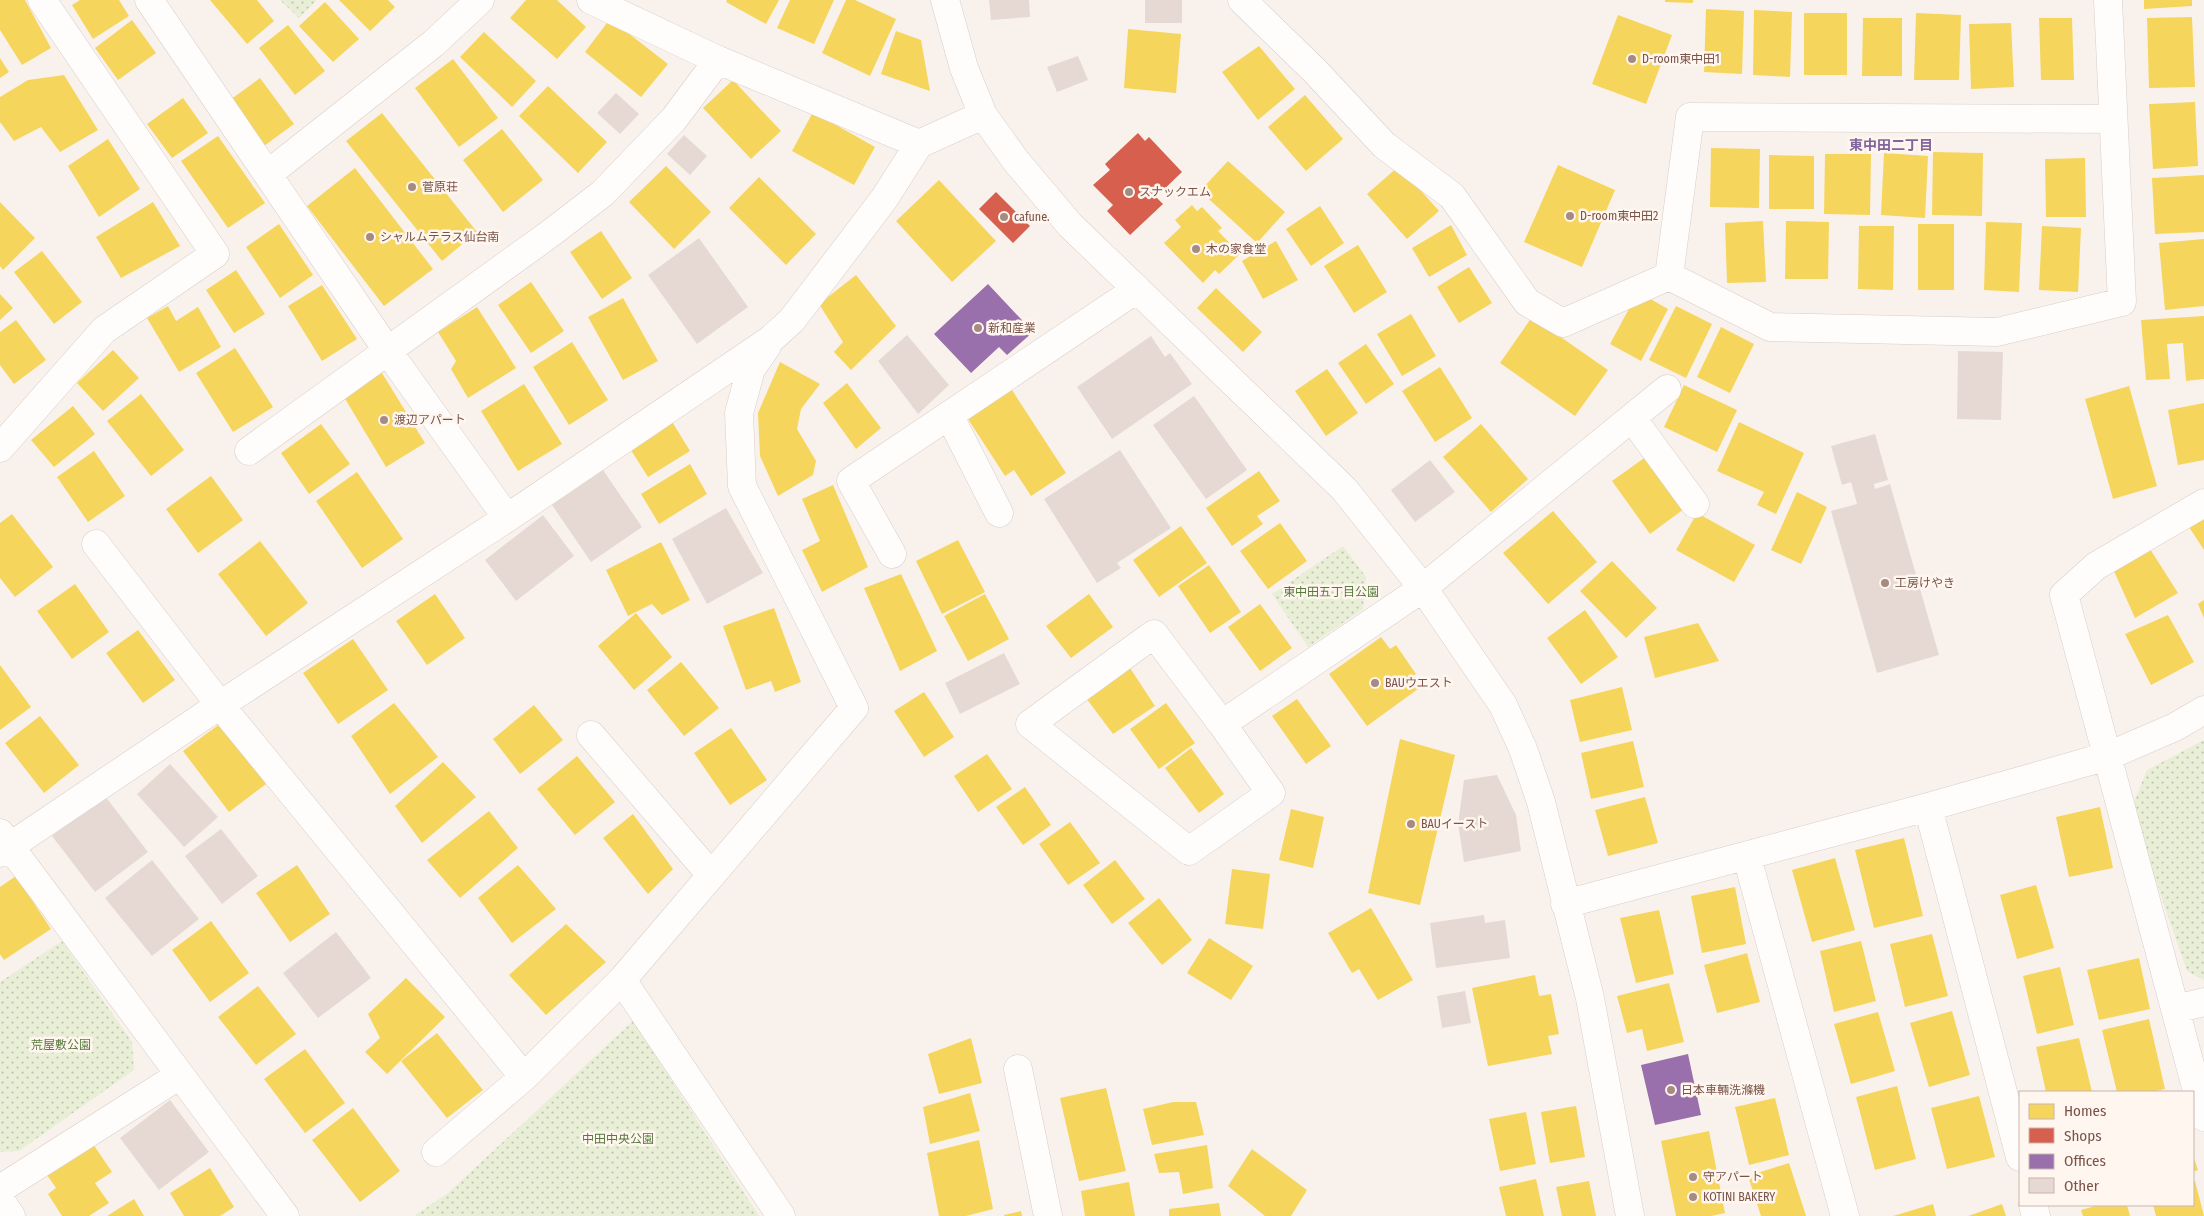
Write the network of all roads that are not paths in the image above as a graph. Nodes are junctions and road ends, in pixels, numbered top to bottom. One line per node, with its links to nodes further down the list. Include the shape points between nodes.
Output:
1 (42, 0): 20 (street, via 215,254 104,330)
2 (150, 0): 12 (street)
3 (480, 0): 12 (street, via 434,43)
4 (591, 0): 8 (street)
5 (945, 0): 9 (street, via 964,68)
6 (1242, 0): 13 (street, via 1384,145 1452,196 1527,302 1563,323)
7 (2108, 0): 10 (street)
8 (718, 60): 11 (street); 16 (street, via 674,119 603,193)
9 (983, 115): 11 (street); 14 (street, via 1016,161 1070,225)
10 (2114, 119): 13 (street, via 1690,117); 13 (street, via 2122,302 1997,332 1770,326)
11 (919, 144): 15 (street, via 884,199 792,320)
12 (268, 174): 16 (street)
13 (1669, 276)
14 (1137, 289): 18 (street); 28 (street, via 1344,489)
15 (770, 340): 25 (street); 37 (street, via 751,369 739,413 742,486 854,708)
16 (387, 350): 21 (street); 25 (street)
17 (1667, 389): 19 (street)
18 (949, 415): 24 (street); 27 (street, via 851,481)
19 (1632, 418): 23 (street); 28 (street)
20 (0, 448)
21 (249, 451)
22 (2204, 503): 33 (street, via 2096,566 2064,596)
23 (1695, 504)
24 (999, 513)
25 (507, 518): 29 (street)
26 (96, 544): 29 (street)
27 (892, 554)
28 (1423, 588): 31 (street); 38 (street, via 1503,705 1523,749 1541,802)
29 (220, 705): 35 (street); 44 (street)
30 (2204, 710): 33 (street, via 2175,727)
31 (1222, 724): 31 (street, via 1271,793 1189,851 1030,724 1154,634)
32 (591, 736): 37 (street)
33 (2108, 756): 34 (street); 41 (street)
34 (1928, 807): 36 (street); 47 (street)
35 (3, 844): 43 (street)
36 (1746, 857): 38 (street); 55 (street)
37 (711, 875): 39 (street)
38 (1565, 904): 54 (street, via 1590,998)
39 (622, 980): 44 (street); 52 (street)
40 (2204, 1002): 41 (street)
41 (2175, 1009): 45 (street)
42 (1018, 1070): 53 (street)
43 (180, 1075): 48 (street); 51 (street)
44 (524, 1077): 46 (street)
45 (2204, 1117)
46 (436, 1152)
47 (2019, 1153)
48 (0, 1189)
49 (0, 1200): 50 (street)
50 (11, 1216)
51 (285, 1216)
52 (781, 1216)
53 (1048, 1216)
54 (1630, 1216)
55 (1845, 1216)

